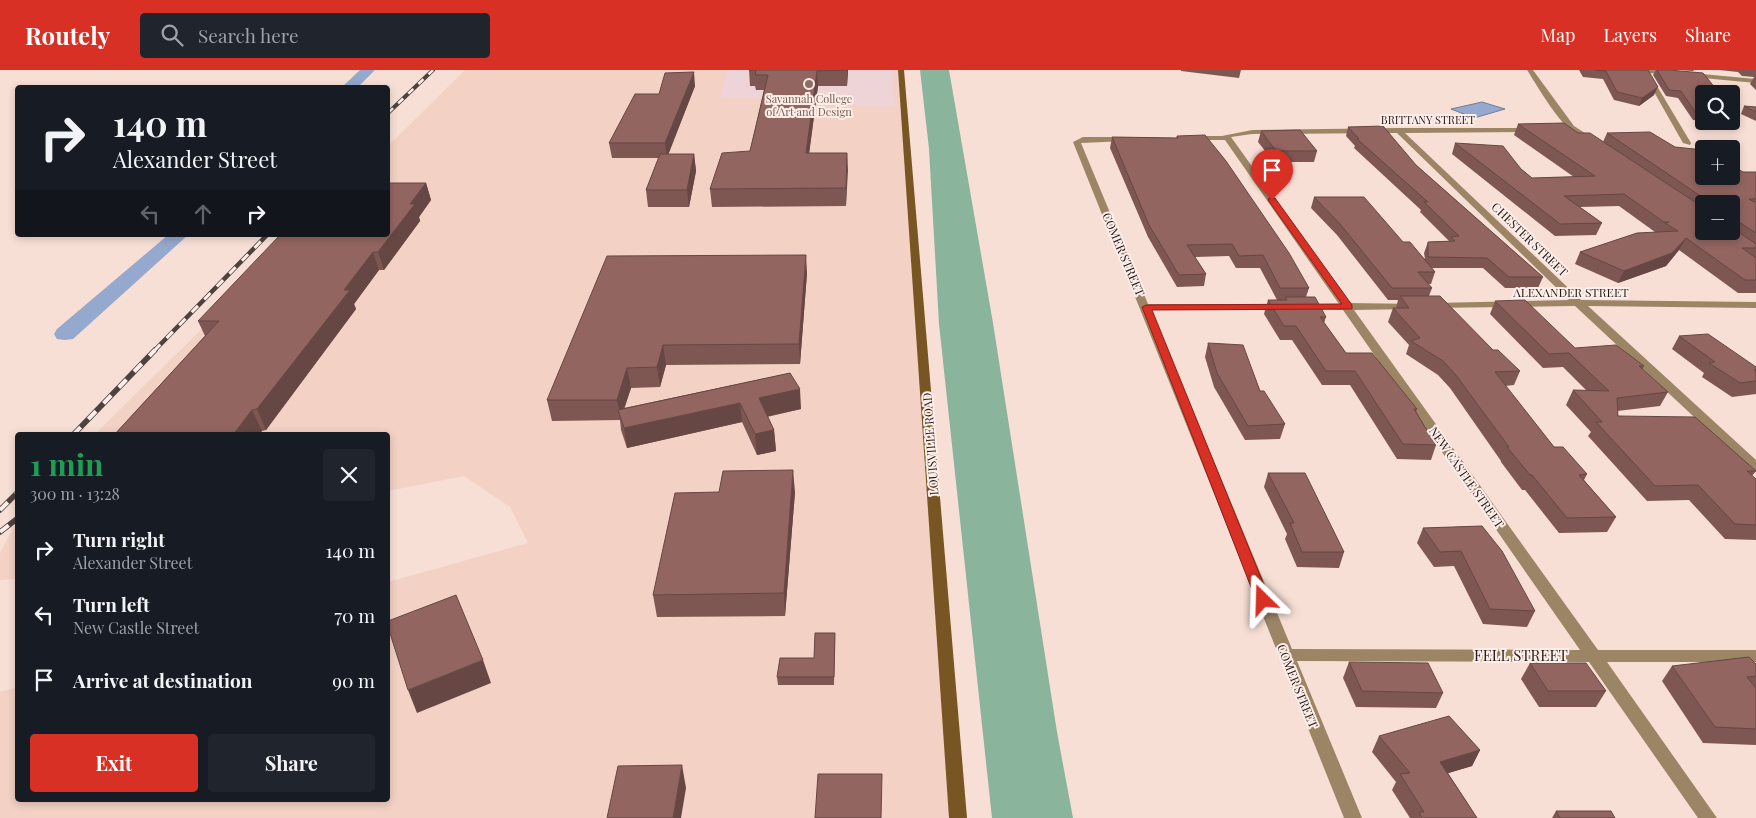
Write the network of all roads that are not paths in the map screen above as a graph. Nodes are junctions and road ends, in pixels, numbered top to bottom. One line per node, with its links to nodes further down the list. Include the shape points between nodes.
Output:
1 (901, 70): 20 (main road, LOUISVILLE ROAD)
2 (1530, 70): 11 (street, via 1567,128)
3 (1643, 70): 4 (street); 10 (street)
4 (1756, 81)
5 (1398, 130): 6 (street, BRITTANY STREET); 7 (street, BRITTANY STREET, via 1252,132); 12 (street, CHESTER STREET)
6 (1546, 130)
7 (1227, 137): 8 (street, BRITTANY STREET); 15 (street, NEW CASTLE STREET)
8 (1180, 138)
9 (1131, 139): 14 (street, COMER STREET, via 1083,139 1077,142)
10 (1687, 143)
11 (1594, 144)
12 (1578, 303): 13 (street, ALEXANDER STREET); 15 (street, ALEXANDER STREET); 16 (street, CHESTER STREET)
13 (1756, 305)
14 (1146, 307): 15 (street, ALEXANDER STREET); 17 (street, COMER STREET)
15 (1348, 307): 18 (street, NEW CASTLE STREET)
16 (1756, 467)
17 (1285, 655): 18 (street, FELL STREET); 21 (street, COMER STREET)
18 (1592, 656): 19 (street, FELL STREET); 22 (street, NEW CASTLE STREET)
19 (1756, 656)
20 (958, 818)
21 (1352, 818)
22 (1708, 818)

